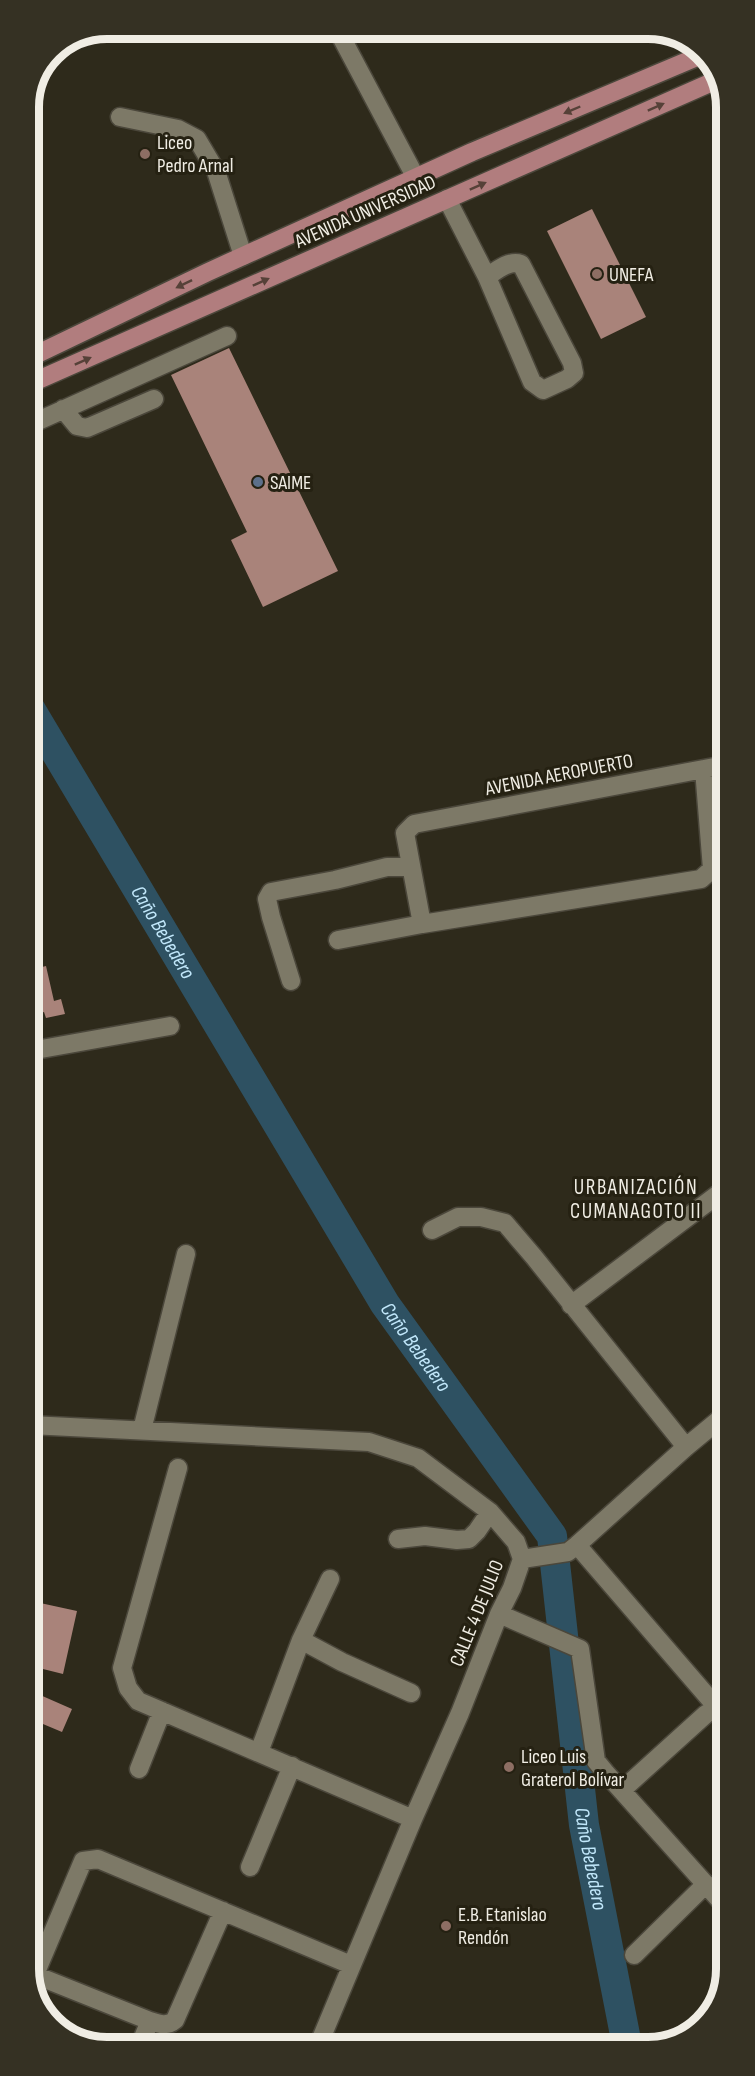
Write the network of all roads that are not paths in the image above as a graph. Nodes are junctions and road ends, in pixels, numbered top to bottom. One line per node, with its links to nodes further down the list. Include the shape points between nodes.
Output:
1 (342, 39): 5 (street)
2 (695, 58): 5 (main road, AVENIDA UNIVERSIDAD, one-way to 5)
3 (711, 82): 6 (main road, AVENIDA UNIVERSIDAD, one-way to 3)
4 (120, 117): 7 (street, via 178,129 197,139 216,171)
5 (416, 178): 7 (main road, AVENIDA UNIVERSIDAD)
6 (447, 199): 8 (street); 11 (main road, AVENIDA UNIVERSIDAD, one-way to 6)
7 (243, 256): 10 (main road, AVENIDA UNIVERSIDAD, one-way to 10)
8 (487, 277): 8 (street, via 509,264 521,264 572,363 574,373 567,379 543,390 532,382)
9 (227, 336): 13 (street)
10 (39, 353)
11 (39, 380)
12 (154, 399): 13 (street, via 87,428 77,426)
13 (63, 409): 14 (street)
14 (39, 420)
15 (716, 767): 16 (street, AVENIDA AEROPUERTO)
16 (704, 769): 17 (street, AVENIDA AEROPUERTO, via 414,824 405,833); 18 (street, via 712,869 701,879)
17 (411, 867): 18 (street); 20 (street, via 387,867 271,892 267,899 271,917)
18 (422, 924): 19 (street)
19 (338, 940)
20 (291, 981)
21 (170, 1026): 22 (street)
22 (39, 1050)
23 (716, 1196): 26 (street)
24 (432, 1230): 26 (street, via 458,1217 481,1216 505,1223)
25 (186, 1254): 29 (street)
26 (571, 1305): 30 (street)
27 (716, 1422): 30 (street)
28 (39, 1425): 29 (street, CALLE 4 DE JULIO)
29 (142, 1430): 32 (street, CALLE 4 DE JULIO, via 369,1442 418,1458)
30 (686, 1447): 34 (street)
31 (178, 1468): 41 (street, via 122,1668 128,1688 138,1701)
32 (490, 1512): 33 (street, via 469,1539); 35 (street, CALLE 4 DE JULIO, via 516,1542)
33 (398, 1539)
34 (573, 1549): 35 (street); 40 (street)
35 (522, 1559): 37 (street, CALLE 4 DE JULIO)
36 (330, 1579): 38 (street)
37 (499, 1614): 46 (street, via 580,1649 596,1761); 47 (street, CALLE 4 DE JULIO)
38 (302, 1640): 39 (street); 43 (street)
39 (411, 1693)
40 (716, 1707)
41 (162, 1711): 43 (street); 45 (street)
42 (706, 1714): 46 (street)
43 (259, 1752): 44 (street)
44 (292, 1766): 47 (street); 48 (street)
45 (139, 1769)
46 (622, 1790): 49 (street)
47 (413, 1819): 54 (street, CALLE 4 DE JULIO)
48 (250, 1867)
49 (706, 1884): 50 (street); 52 (street)
50 (716, 1896)
51 (224, 1911): 53 (street, via 98,1858 83,1861); 54 (street); 56 (street, via 176,2020 165,2025)
52 (634, 1954)
53 (39, 1965)
54 (351, 1965): 58 (street, CALLE 4 DE JULIO)
55 (40, 1982): 56 (street)
56 (150, 2021): 57 (street)
57 (143, 2037)
58 (322, 2037)

